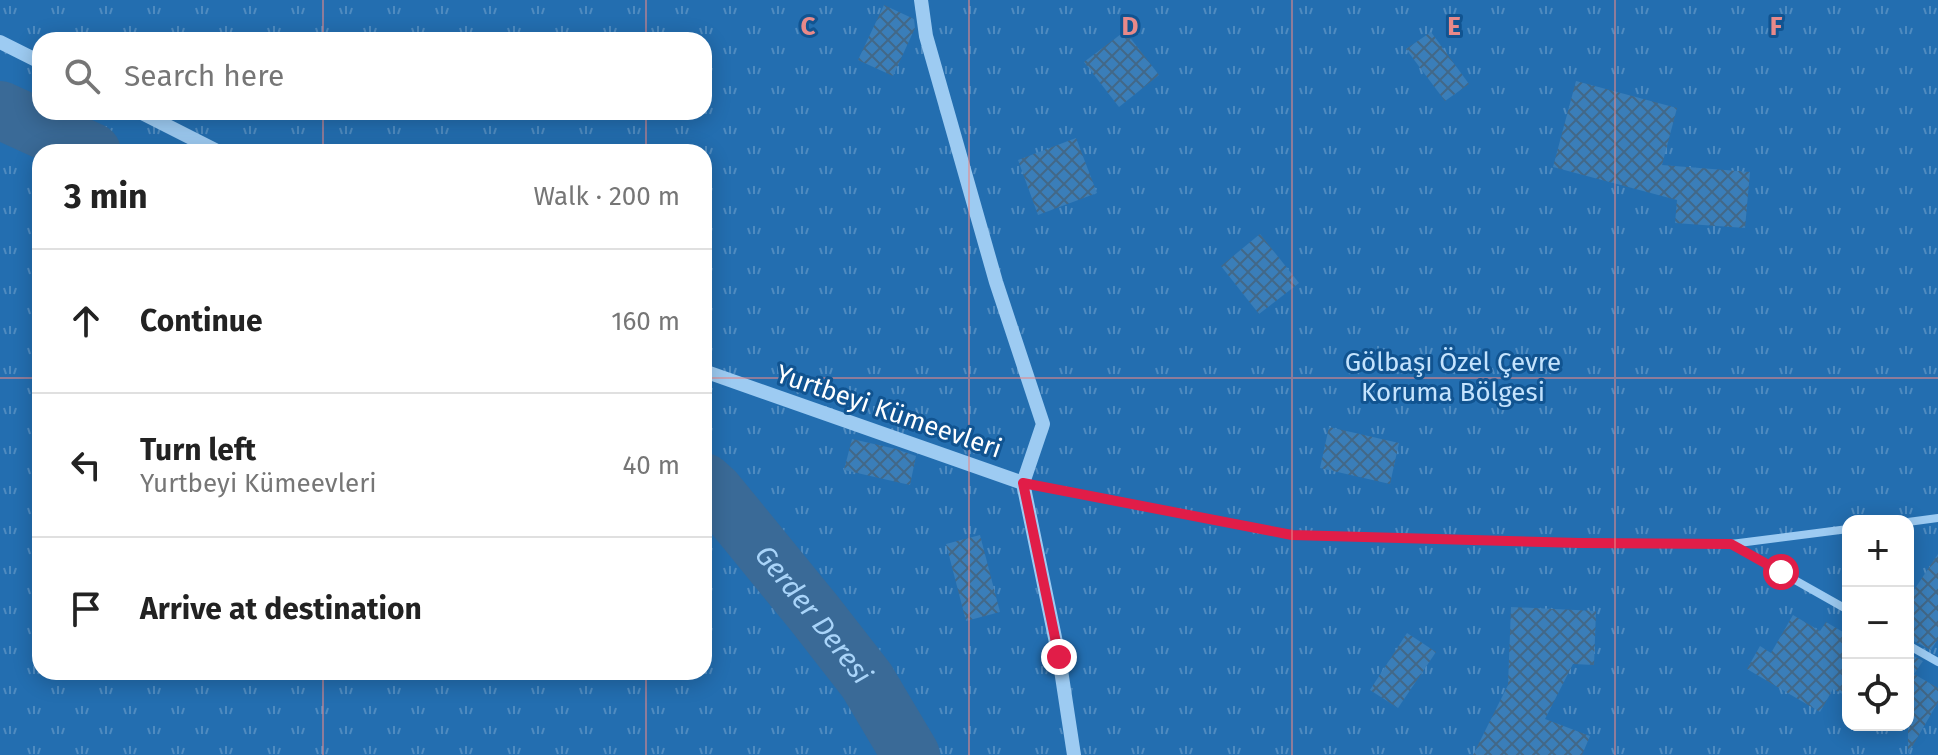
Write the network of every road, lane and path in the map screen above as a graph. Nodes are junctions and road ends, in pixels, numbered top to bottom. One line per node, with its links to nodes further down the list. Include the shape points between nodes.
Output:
1 (921, 0): 7 (street, via 926,36 996,282 1043,424)
2 (0, 42): 3 (street)
3 (32, 58)
4 (156, 120): 5 (street)
5 (203, 144)
6 (712, 374): 7 (street, Yurtbeyi Kümeevleri)
7 (1023, 483): 11 (street, via 1292,535); 15 (street, Yurtbeyi Kümeevleri)
8 (1938, 518): 9 (street)
9 (1914, 521)
10 (1842, 530): 11 (street)
11 (1731, 544): 12 (street)
12 (1842, 607)
13 (1914, 648): 14 (street)
14 (1938, 662)
15 (1074, 755)

